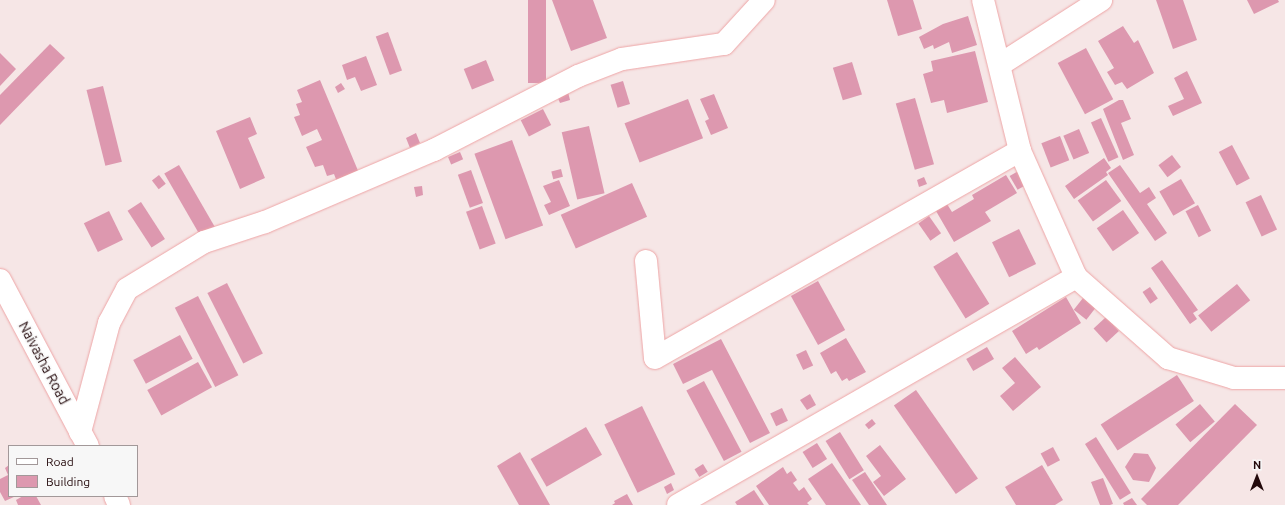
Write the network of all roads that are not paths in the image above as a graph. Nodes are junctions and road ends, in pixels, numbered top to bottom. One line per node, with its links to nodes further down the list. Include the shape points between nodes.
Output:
1 (764, 0): 10 (street, via 724,44 622,59 578,76 434,150 265,222 204,242 128,289 108,323)
2 (984, 0): 4 (street)
3 (1101, 0): 4 (street)
4 (1001, 64): 5 (street)
5 (1020, 151): 6 (street, via 655,358); 7 (street)
6 (646, 261)
7 (1076, 277): 9 (street, via 1168,358 1234,378); 11 (street)
8 (0, 280): 10 (street, Naivasha Road)
9 (1285, 378)
10 (84, 439)
11 (678, 505)

